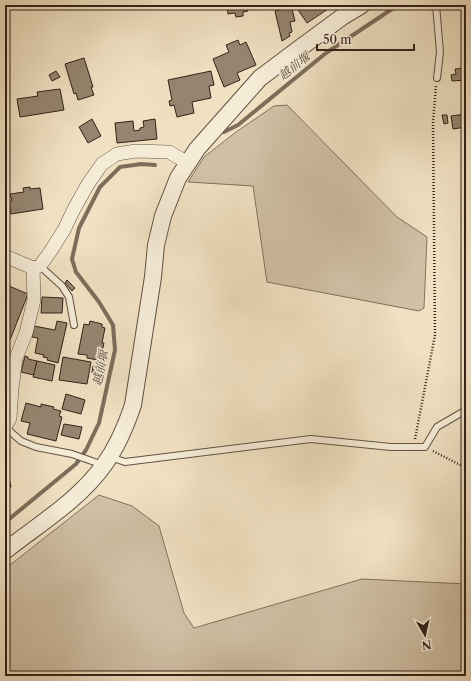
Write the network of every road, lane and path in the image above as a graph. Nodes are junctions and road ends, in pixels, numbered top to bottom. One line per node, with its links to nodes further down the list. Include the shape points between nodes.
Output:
1 (362, 5): 4 (street, via 260,78 197,149)
2 (436, 5): 3 (lane, via 440,52)
3 (437, 78): 10 (path, via 433,122 434,335)
4 (188, 163): 6 (street, via 169,152 136,151 117,154 102,164 50,252); 12 (street, via 178,178 163,216 156,245 133,405 126,425)
5 (5, 256): 6 (street)
6 (36, 267): 7 (lane, via 62,286 69,297); 9 (street, via 34,300 26,333 16,358 10,418)
7 (74, 325)
8 (466, 410): 11 (lane, via 437,427)
9 (5, 427): 12 (lane, via 21,442 88,460)
10 (414, 447): 11 (lane); 12 (lane, via 311,438 125,462)
11 (424, 447): 13 (path)
12 (106, 461): 14 (street, via 82,490 55,514)
13 (466, 468)
14 (5, 551)

